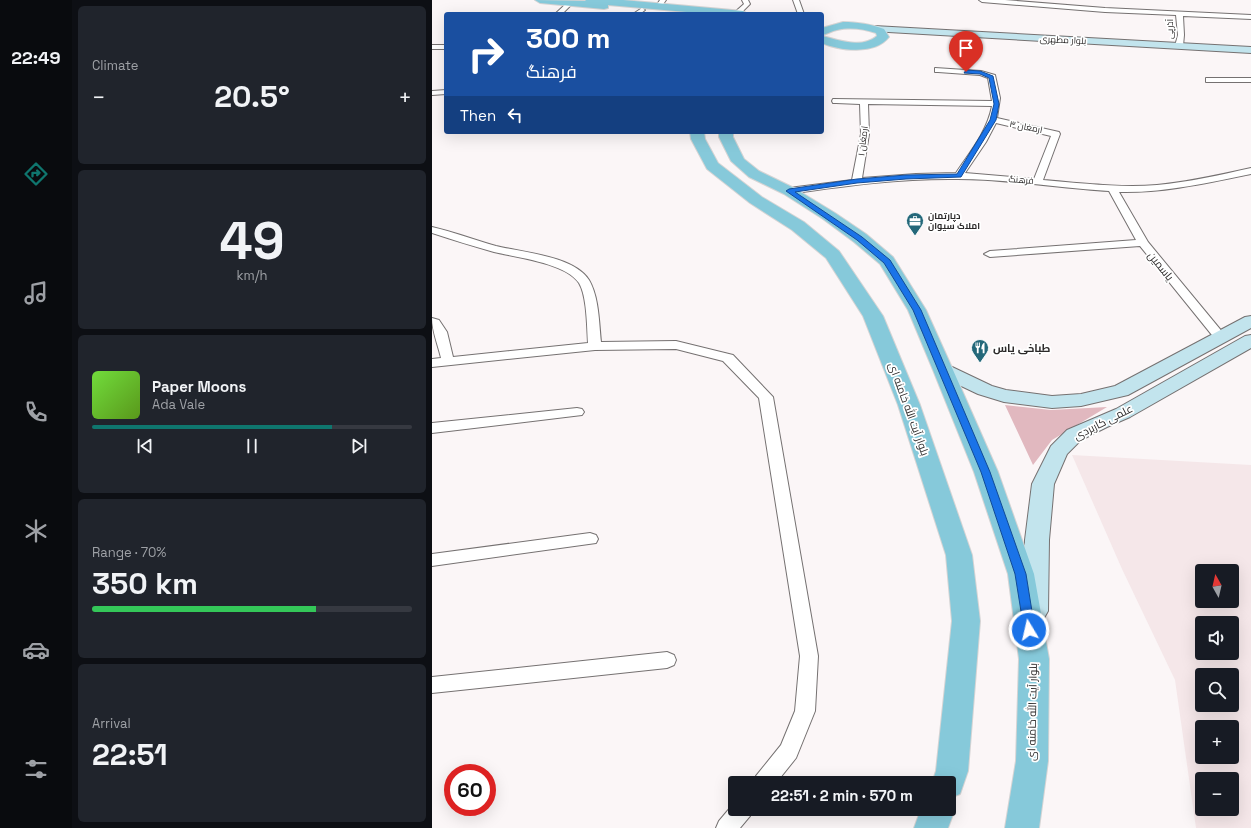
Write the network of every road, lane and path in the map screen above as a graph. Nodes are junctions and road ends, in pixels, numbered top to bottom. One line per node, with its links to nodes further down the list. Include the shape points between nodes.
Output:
1 (540, 0): 6 (main road)
2 (590, 0): 7 (main road)
3 (745, 0): 11 (street, via 747,4)
4 (796, 0): 12 (street)
5 (982, 0): 13 (street)
6 (570, 3): 8 (street); 9 (main road)
7 (661, 3): 10 (main road)
8 (560, 12)
9 (639, 12)
10 (726, 12)
11 (741, 12)
12 (800, 12)
13 (1179, 13): 14 (street); 20 (street, آذرپی)
14 (1251, 17)
15 (874, 29): 16 (main road, via 850,26); 18 (main road, via 880,31 883,37); 20 (street, بلوار مطهری)
16 (824, 30)
17 (824, 31): 19 (main road, via 835,44)
18 (876, 42): 19 (main road); 25 (street, بلوار مطهری, via 951,40)
19 (854, 46): 23 (main road)
20 (1179, 46): 24 (street, بلوار مطهری)
21 (432, 47): 22 (street)
22 (444, 47)
23 (824, 50)
24 (1251, 50)
25 (1251, 56)
26 (938, 70): 33 (street, via 987,74 992,77)
27 (1210, 80): 28 (street)
28 (1251, 80)
29 (444, 92): 30 (street)
30 (432, 93)
31 (836, 101): 32 (street)
32 (864, 101): 33 (street); 39 (street, ارمغان ۱, via 865,134)
33 (996, 104): 34 (street)
34 (993, 120): 38 (street); 40 (street, ارمغان ۳, via 1056,134)
35 (697, 134): 62 (main road, بلوار آیت الله خامنه ای, via 712,166 756,200 798,226 833,255 873,316 909,404 958,555 966,621)
36 (726, 134): 42 (main road, بلوار آیت الله خامنه ای, via 738,161 754,174)
37 (1251, 171): 41 (street, فرهنگ, via 1171,186 1144,189)
38 (959, 176): 39 (street, فرهنگ); 40 (street, فرهنگ)
39 (857, 181): 42 (street, فرهنگ)
40 (1038, 181): 41 (street, فرهنگ)
41 (1112, 188): 44 (street, یاسمین)
42 (789, 191): 53 (main road, بلوار آیت الله خامنه ای, via 860,238 887,261 917,310)
43 (432, 230): 50 (street, via 544,260 571,271 582,279 587,288)
44 (1142, 243): 45 (street); 48 (street, یاسمین)
45 (990, 254)
46 (1251, 321): 48 (street, علمی کاربردی)
47 (432, 322): 51 (street, via 441,332)
48 (1220, 337): 53 (street, علمی کاربردی, via 1121,391 1081,400 1052,402 1004,396)
49 (1251, 340): 58 (street, علمی کاربردی, via 1123,413 1074,436 1058,451 1043,484 1037,540)
50 (595, 346): 51 (street); 61 (street, via 676,345 728,358 766,397 809,656 805,711 789,751)
51 (448, 361): 52 (street)
52 (432, 363)
53 (943, 370): 58 (main road, بلوار آیت الله خامنه ای, via 986,472 1021,574)
54 (577, 412): 55 (street)
55 (432, 428)
56 (590, 539): 57 (street)
57 (432, 560)
58 (1034, 659): 67 (main road, بلوار آیت الله خامنه ای, via 1032,761)
59 (667, 660): 60 (street)
60 (432, 685)
61 (769, 776)
62 (950, 776)
63 (736, 816): 65 (street)
64 (935, 816): 66 (main road)
65 (727, 828)
66 (931, 828)
67 (1022, 828)

